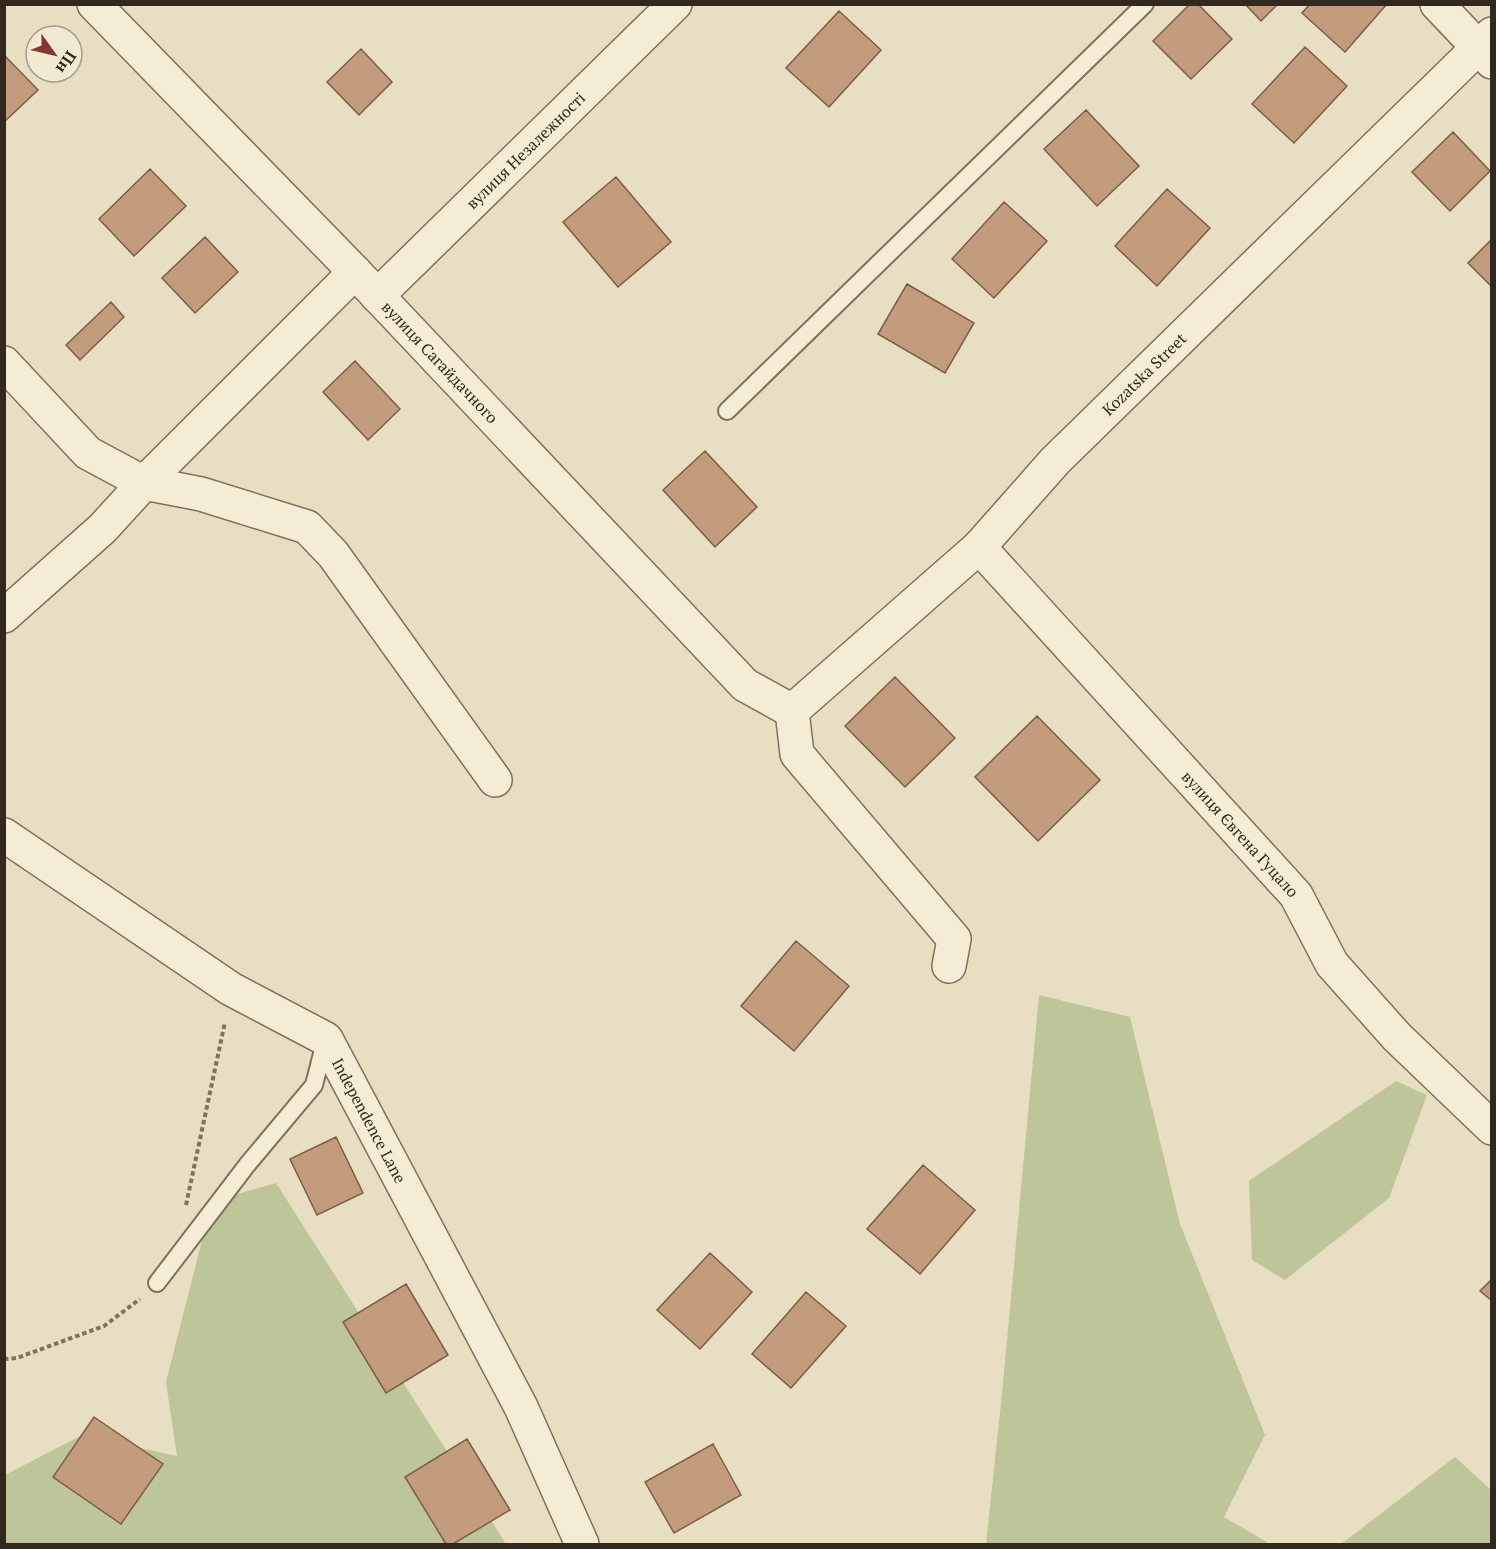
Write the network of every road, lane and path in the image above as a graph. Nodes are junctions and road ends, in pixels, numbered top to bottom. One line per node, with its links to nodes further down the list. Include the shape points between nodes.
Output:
1 (94, 4): 6 (street, вулиця Сагайдачного)
2 (675, 4): 7 (street, вулиця Незалежності)
3 (1145, 4): 9 (lane)
4 (1437, 4): 5 (street)
5 (1487, 48): 11 (street, Kozatska Street, via 1055,461)
6 (355, 272): 7 (street, вулиця Сагайдачного); 10 (street)
7 (377, 296): 13 (street, вулиця Сагайдачного, via 745,685)
8 (4, 363): 10 (street, via 88,453)
9 (727, 411)
10 (144, 483): 12 (street, via 103,528); 14 (street, via 201,494 307,527 333,554)
11 (979, 547): 13 (street, Kozatska Street); 19 (street, вулиця Євгена Гуцало, via 1296,895 1332,964 1397,1037)
12 (4, 616)
13 (792, 711): 16 (street, via 797,754 954,939)
14 (495, 780)
15 (4, 835): 17 (street, Independence Lane)
16 (949, 966)
17 (231, 988): 18 (street, Independence Lane); 20 (path)
18 (326, 1038): 21 (lane, via 314,1085); 23 (street, Independence Lane, via 521,1407)
19 (1491, 1128)
20 (186, 1207)
21 (157, 1283): 22 (path, via 104,1326)
22 (4, 1361)
23 (582, 1545)

